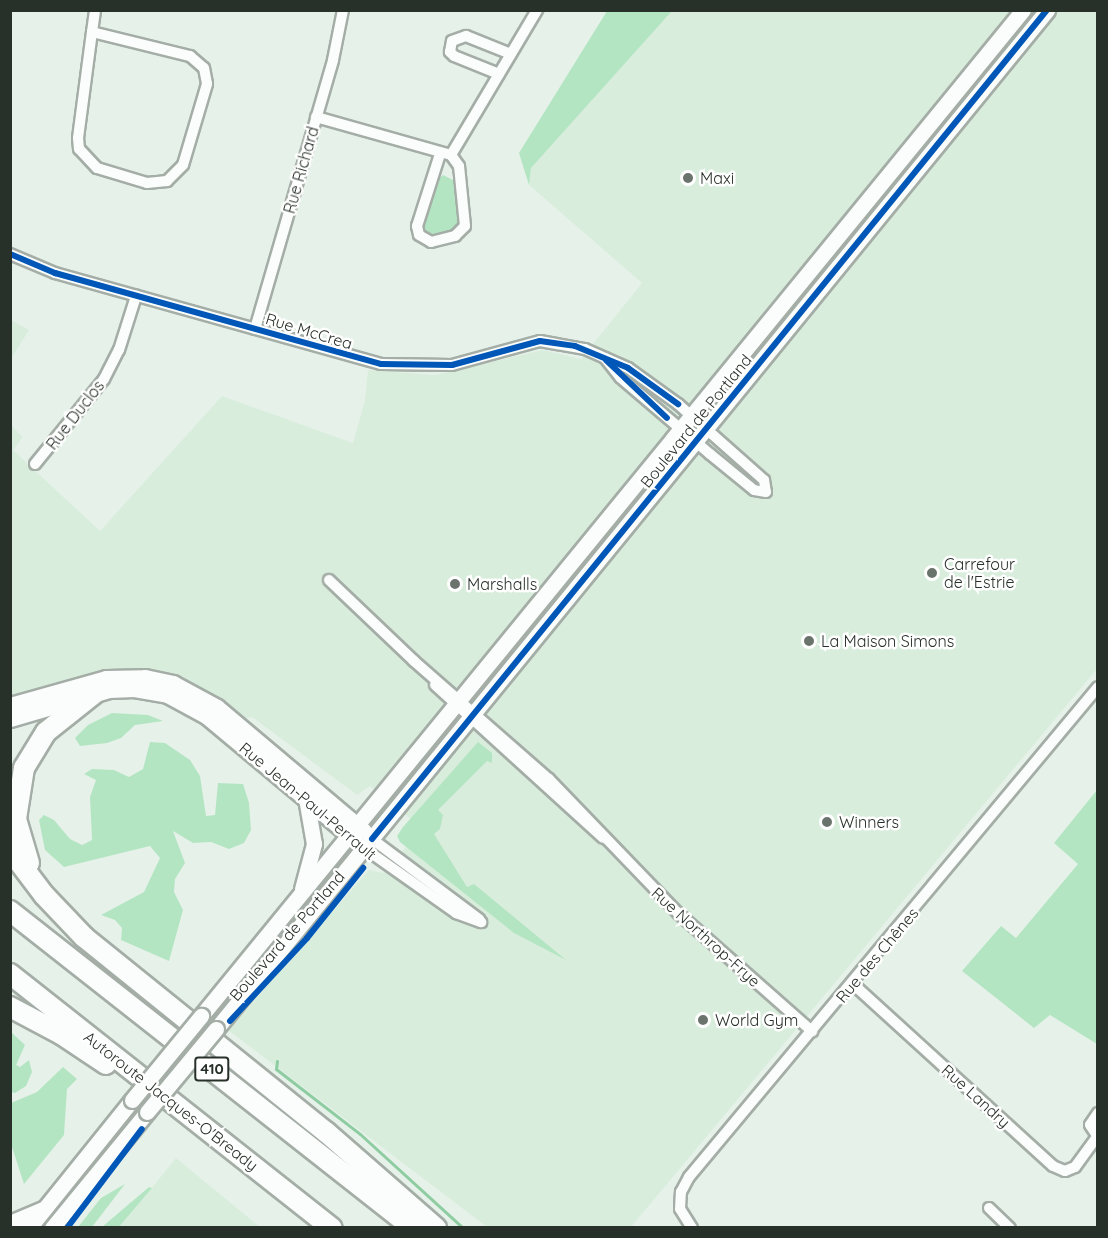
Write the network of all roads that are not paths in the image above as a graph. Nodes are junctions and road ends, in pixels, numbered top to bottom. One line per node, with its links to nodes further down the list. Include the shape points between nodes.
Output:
1 (95, 10): 6 (street)
2 (343, 10): 9 (street, Rue Richard)
3 (537, 10): 7 (street)
4 (1023, 10): 15 (main road, Boulevard de Portland)
5 (1047, 10): 17 (main road, Boulevard de Portland)
6 (92, 32): 6 (street, via 79,149 96,168 147,183 167,181 183,165 207,84 204,68 190,56)
7 (511, 54): 8 (street); 8 (street, via 466,36 452,41 450,52 454,56)
8 (500, 74): 10 (street)
9 (316, 117): 10 (street); 13 (street, Rue Richard)
10 (445, 155): 10 (street, via 417,226 419,235 431,242 455,236 465,226 459,166)
11 (10, 254): 12 (street, Rue McCrea, via 55,273)
12 (136, 296): 13 (street, Rue McCrea); 19 (street, Rue Duclos, via 119,350 104,379)
13 (255, 329): 14 (street, Rue McCrea, via 351,358 398,366 452,365 540,341 575,346)
14 (604, 358): 15 (street, Rue McCrea, via 628,368); 16 (street)
15 (691, 415): 16 (main road, Boulevard de Portland); 17 (street, Rue McCrea)
16 (680, 429): 18 (street); 23 (main road, Boulevard de Portland)
17 (707, 429): 18 (main road, Boulevard de Portland); 18 (street, Rue McCrea, via 764,480 766,492 754,490)
18 (696, 443): 25 (main road, Boulevard de Portland)
19 (35, 464)
20 (329, 580): 23 (street, Rue Northrop-Frye)
21 (1098, 687): 35 (street, Rue des Chênes)
22 (95, 693): 26 (main road, Rue Jean-Paul-Perrault); 27 (main road, Rue Jean-Paul-Perrault, via 140,689 184,702); 32 (highway, via 46,732 28,760 18,790 16,819 21,845)
23 (457, 701): 25 (street, Rue Northrop-Frye); 28 (main road, Boulevard de Portland)
24 (10, 705): 28 (main road, Rue Jean-Paul-Perrault, via 106,678 141,677 173,683 217,707)
25 (474, 716): 29 (main road, Boulevard de Portland); 37 (street, Rue Northrop-Frye, via 597,826 603,838 678,913)
26 (10, 719)
27 (306, 798): 28 (main road, Rue Jean-Paul-Perrault); 31 (main road, via 314,844)
28 (353, 830): 29 (main road, Rue Jean-Paul-Perrault); 31 (main road, Boulevard de Portland)
29 (368, 843): 29 (street, Rue Jean-Paul-Perrault, via 456,913 481,922); 46 (main road, Boulevard de Portland, bridge)
30 (10, 850): 32 (highway)
31 (301, 894): 41 (main road, Boulevard de Portland, bridge)
32 (57, 909): 49 (highway, via 102,952)
33 (10, 911): 48 (highway, 410)
34 (10, 974): 40 (highway, Autoroute Jacques-O'Bready)
35 (853, 984): 37 (street, Rue des Chênes); 39 (street, Rue Landry, via 1053,1166 1065,1170 1075,1167)
36 (10, 1007): 40 (highway, via 65,1036)
37 (812, 1031): 50 (street, Rue des Chênes, via 689,1177 681,1191 680,1209)
38 (1098, 1113): 39 (street, Rue Landry, via 1090,1125)
39 (1097, 1137)
40 (254, 1166): 47 (highway, Autoroute Jacques-O'Bready)
41 (46, 1208): 43 (main road); 45 (main road, Boulevard de Portland)
42 (989, 1208): 44 (street)
43 (10, 1223)
44 (997, 1223): 51 (street)
45 (29, 1227)
46 (52, 1227)
47 (332, 1227)
48 (413, 1227)
49 (436, 1227)
50 (692, 1227)
51 (1010, 1227)

